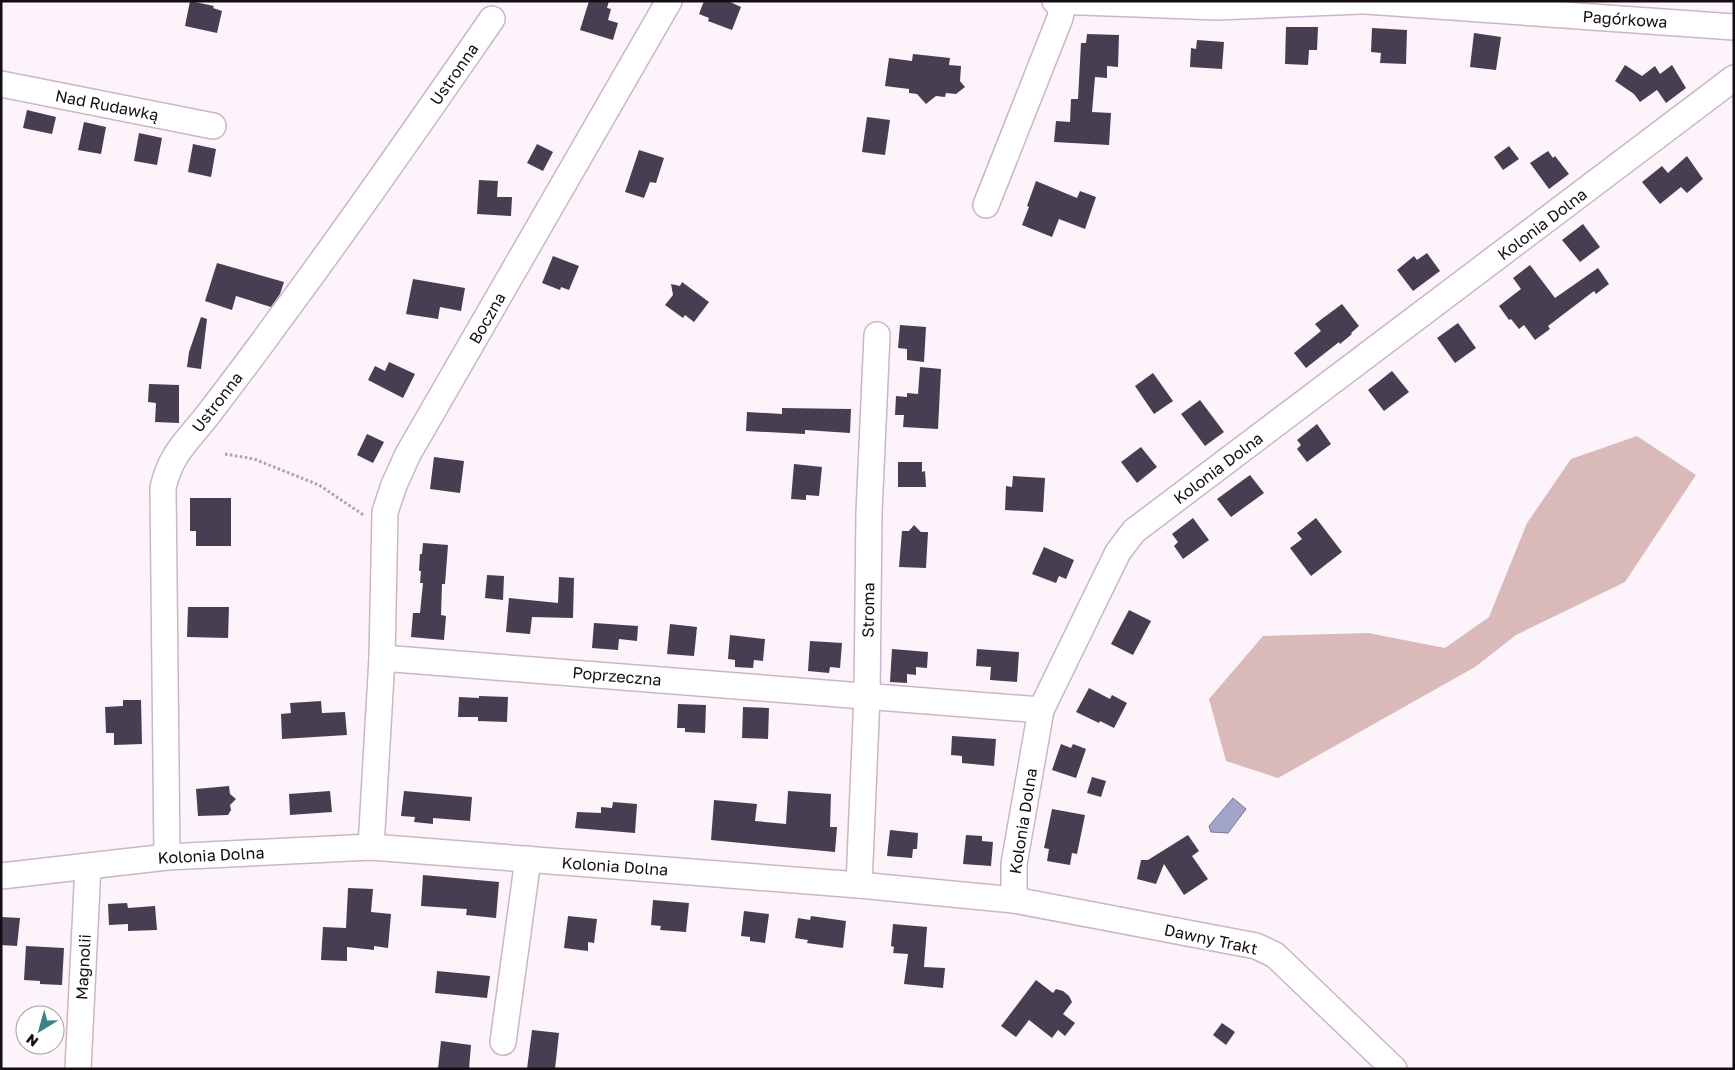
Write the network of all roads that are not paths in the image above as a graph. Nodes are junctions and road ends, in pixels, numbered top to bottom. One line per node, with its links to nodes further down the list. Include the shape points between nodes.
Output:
1 (669, 1): 13 (street, Boczna, via 408,454 394,485 385,512)
2 (1055, 1): 5 (street)
3 (1360, 1): 5 (street, via 1218,7)
4 (1366, 1): 7 (street, Pagórkowa)
5 (1063, 2): 11 (street, via 1060,18)
6 (492, 19): 17 (street, Ustronna, via 368,197 278,322 176,454 167,471 163,498)
7 (1734, 27)
8 (1734, 78): 15 (street, Kolonia Dolna, via 1134,531 1118,552)
9 (1, 84): 10 (street, Nad Rudawką)
10 (213, 126)
11 (986, 204)
12 (877, 335): 14 (street, Stroma, via 869,513)
13 (382, 658): 14 (street, Poprzeczna); 16 (street)
14 (867, 696): 15 (street, Poprzeczna); 21 (street, Stroma)
15 (1041, 710): 22 (street, Kolonia Dolna, via 1014,864)
16 (371, 847): 17 (street, Kolonia Dolna); 18 (street, Kolonia Dolna)
17 (167, 857): 19 (street, Kolonia Dolna)
18 (528, 859): 21 (street, Kolonia Dolna); 23 (street)
19 (88, 866): 20 (street, Kolonia Dolna); 24 (street, Magnolii)
20 (1, 876)
21 (859, 885): 22 (street, Kolonia Dolna)
22 (1014, 900): 25 (street, Dawny Trakt, via 1256,946 1275,956)
23 (504, 1042)
24 (78, 1069)
25 (1394, 1069)

